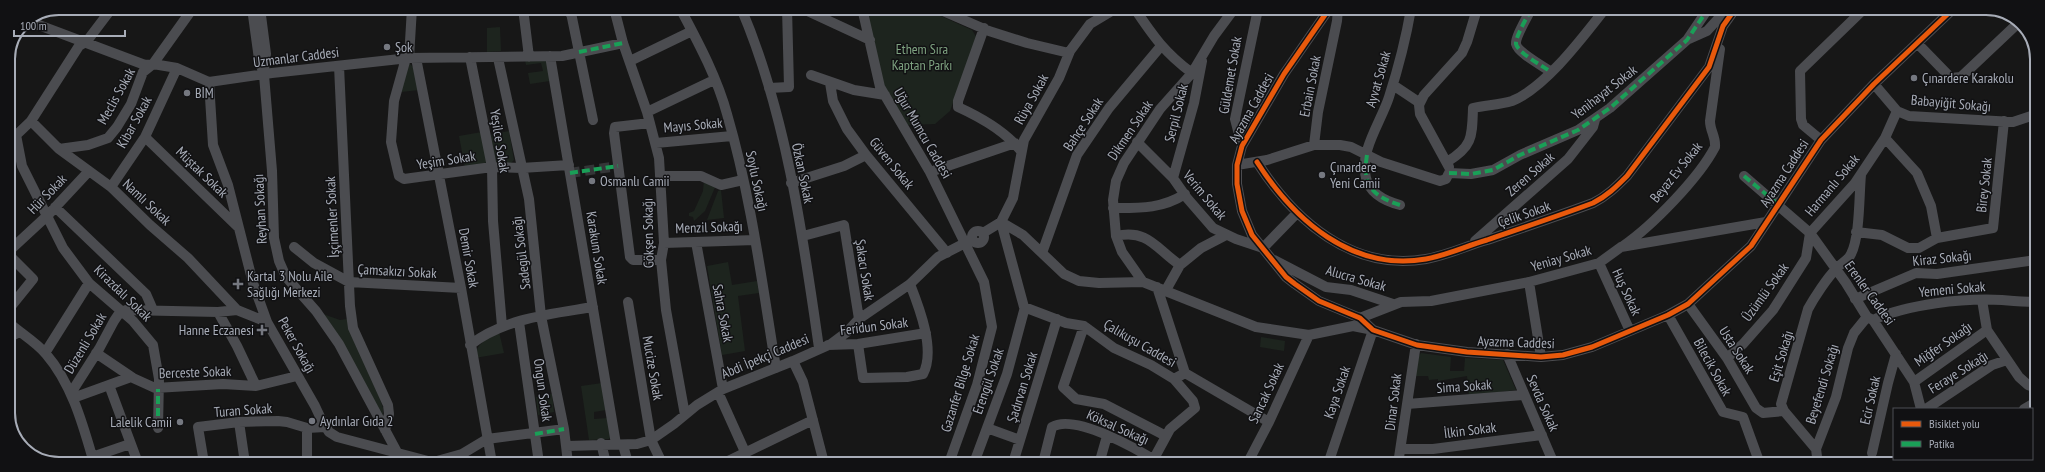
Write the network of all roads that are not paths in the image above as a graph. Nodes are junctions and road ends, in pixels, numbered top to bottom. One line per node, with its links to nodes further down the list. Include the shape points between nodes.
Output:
1 (107, 15): 36 (street)
2 (188, 15): 49 (street, Meclis Sokak)
3 (259, 15): 54 (street, Reyhan Sokağı, via 266,54)
4 (412, 15): 45 (street, Demir Sokak)
5 (524, 15): 44 (street)
6 (571, 15): 40 (street)
7 (616, 15): 37 (street, Gökşen Sokağı)
8 (684, 15): 33 (street, Soylu Sokağı)
9 (747, 15): 61 (street, Özkan Sokak)
10 (787, 15): 61 (street, via 789,87)
11 (816, 15): 34 (street)
12 (864, 15): 34 (street, Uğur Mumcu Caddesi)
13 (953, 15): 32 (street)
14 (1105, 15): 41 (street, Rüya Sokak, via 1090,24)
15 (1139, 15): 39 (street)
16 (1230, 15): 42 (street, Dikmen Sokak)
17 (1257, 15): 80 (street, Güldemet Sokak, via 1235,119)
18 (1325, 15): 80 (street, Ayazma Caddesi, via 1284,74)
19 (1338, 15): 79 (street, Erbain Sokak)
20 (1410, 15): 60 (street, Ayvat Sokak)
21 (1475, 15): 63 (street, via 1462,53 1424,95)
22 (1528, 15): 52 (street, via 1516,44 1521,51)
23 (1600, 15): 52 (street)
24 (1704, 15): 35 (street, Yenihayat Sokak)
25 (1722, 15): 35 (street, via 1707,31)
26 (1731, 15): 30 (street, Çelik Sokak)
27 (1858, 15): 76 (street, via 1800,72 1801,119 1803,125)
28 (1946, 15): 38 (street, Ayazma Caddesi)
29 (34, 23): 36 (street)
30 (1723, 26): 123 (street, Çelik Sokak, via 1709,67 1613,191 1593,203); 126 (street, Beyaz Ev Sokak, via 1710,121 1710,129 1716,141 1715,147 1688,184 1655,220)
31 (2015, 26): 38 (street, via 1961,77 1956,78 1950,78)
32 (984, 28): 41 (street); 81 (street, via 958,107 986,122)
33 (692, 31): 48 (street); 56 (street, Soylu Sokağı)
34 (870, 40): 62 (street, Uğur Mumcu Caddesi, via 880,87)
35 (1687, 40): 66 (street, Yenihayat Sokak)
36 (87, 41): 49 (street, via 145,64); 69 (street, via 79,46)
37 (623, 43): 40 (street, Uzmanlar Caddesi); 48 (street, Gökşen Sokağı)
38 (1918, 44): 59 (street, Ayazma Caddesi)
39 (1161, 46): 53 (street); 129 (street, Bahçe Sokak, via 1109,108 1077,155)
40 (579, 52): 43 (street, Uzmanlar Caddesi); 68 (street)
41 (1069, 54): 81 (street, Rüya Sokak, via 1059,78)
42 (1204, 55): 53 (street, Dikmen Sokak); 99 (street, Serpil Sokak, via 1194,103)
43 (550, 56): 44 (street, Uzmanlar Caddesi); 88 (street, Karakum Sokak)
44 (529, 57): 47 (street, Uzmanlar Caddesi)
45 (411, 58): 46 (street, Uzmanlar Caddesi); 50 (street, Uzmanlar Caddesi); 95 (street, Demir Sokak); 95 (street, Yeşim Sokak, via 394,101 391,142 399,176 410,180)
46 (470, 58): 47 (street, Uzmanlar Caddesi); 90 (street, Yeşilce Sokak)
47 (498, 58): 91 (street, Sadegül Sokağı)
48 (630, 61): 65 (street, Gökşen Sokağı)
49 (153, 64): 51 (street); 83 (street, Meclis Sokak, via 144,72 130,104 108,138)
50 (339, 66): 54 (street, Uzmanlar Caddesi); 136 (street, İşçimenler Sokak)
51 (177, 68): 57 (street); 74 (street, Kibar Sokak)
52 (1551, 72): 87 (street, via 1537,85 1512,100 1473,108 1468,145)
53 (1192, 73): 77 (street, Dikmen Sokak, via 1160,109)
54 (264, 75): 57 (street, Uzmanlar Caddesi); 214 (street, Reyhan Sokağı, via 272,171 274,238 279,261 286,277 316,311 339,344)
55 (811, 75): 58 (street)
56 (714, 80): 65 (street); 73 (street, Soylu Sokağı, via 728,114)
57 (209, 82): 112 (street, Peker Sokağı, via 213,145 228,185)
58 (830, 83): 62 (street); 84 (street, Güven Sokak, via 838,112)
59 (1874, 84): 64 (street, Babayiğit Sokağı); 76 (street, Ayazma Caddesi)
60 (1393, 85): 63 (street); 85 (street, Ayvat Sokak, via 1371,137)
61 (769, 88): 101 (street, Özkan Sokak)
62 (885, 95): 93 (street, Uğur Mumcu Caddesi)
63 (1420, 103): 87 (street, via 1420,114)
64 (1897, 111): 71 (street, Babayiğit Sokağı, via 1909,116); 75 (street, Harmanlı Sokak)
65 (647, 112): 70 (street, Gökşen Sokağı)
66 (1597, 117): 94 (street, Yenihayat Sokak, via 1578,130 1520,155 1493,170 1471,174); 123 (street, Zeren Sokak, via 1593,127 1568,159)
67 (2030, 117): 71 (street, Babayiğit Sokağı)
68 (593, 120)
69 (31, 121): 72 (street); 83 (street, Namlı Sokak)
70 (650, 123): 78 (street, Gökşen Sokağı); 130 (street, via 615,127 614,133 630,257 640,261)
71 (2012, 123): 118 (street, Birey Sokak, via 1993,228)
72 (15, 135)
73 (732, 136): 78 (street, Mayıs Sokak); 100 (street, Soylu Sokağı)
74 (145, 137): 102 (street, Kibar Sokak); 112 (street, Müştak Sokak)
75 (1885, 138): 96 (street, Harmanlı Sokak); 118 (street, via 1911,164 1922,182 1935,221)
76 (1821, 140): 105 (street, Ayazma Caddesi)
77 (1137, 142): 99 (street, Verim Sokak); 107 (street, Dikmen Sokak, via 1119,171)
78 (656, 143): 97 (street, Gökşen Sokağı)
79 (1314, 144): 85 (street, via 1351,147); 86 (street)
80 (1242, 146): 89 (street, Ayazma Caddesi)
81 (1018, 147): 93 (street); 110 (street, Rüya Sokak, via 1020,170 1013,198)
82 (15, 149): 109 (street, Kirazdalı Sokak)
83 (59, 149): 92 (street, Namlı Sokak)
84 (866, 155): 101 (street, via 844,166); 128 (street, Güven Sokak)
85 (1367, 155): 94 (street, via 1390,166 1440,181 1446,179); 104 (street, Ayvat Sokak, via 1365,172 1369,187 1385,200)
86 (1258, 162): 89 (street); 108 (street, Çelik Sokak, via 1272,185)
87 (1447, 162): 94 (street)
88 (569, 165): 91 (street, Yeşim Sokak); 150 (street, Karakum Sokak)
89 (1237, 165): 127 (street, Ayazma Caddesi, via 1237,184 1244,216 1252,235)
90 (492, 167): 91 (street, Yeşim Sokak); 95 (street, Yeşim Sokak); 164 (street, Yeşilce Sokak, via 493,221)
91 (521, 168): 157 (street, Sadegül Sokağı, via 528,199)
92 (89, 171): 102 (street, Namlı Sokak); 106 (street, Hür Sokak)
93 (930, 172): 120 (street, Uğur Mumcu Caddesi)
94 (1449, 173)
95 (439, 175): 141 (street, Demir Sokak)
96 (1861, 175): 113 (street, Eşit Sokağı); 114 (street, Harmanlı Sokak)
97 (660, 176): 100 (street, via 701,176 721,185); 122 (street, Gökşen Sokağı)
98 (1744, 176): 105 (street, Erenler Caddesi)
99 (1173, 178): 103 (street, Verim Sokak)
100 (743, 180): 119 (street, Soylu Sokağı)
101 (791, 183): 116 (street, Özkan Sokak)
102 (111, 187): 153 (street, Namlı Sokak, via 188,258)
103 (1185, 194): 107 (street, via 1174,202 1160,206); 115 (street, Verim Sokak, via 1213,228)
104 (1400, 205)
105 (1779, 205): 111 (street, Ayazma Caddesi); 114 (street, Erenler Caddesi)
106 (55, 207): 109 (street, Hür Sokak); 152 (street, via 146,294)
107 (1113, 208): 117 (street, Dikmen Sokak)
108 (1296, 213): 123 (street, Çelik Sokak, via 1333,240 1365,255 1392,260 1425,259 1452,253); 127 (street)
109 (48, 215): 124 (street, Hür Sokak); 139 (street, Kirazdalı Sokak, via 63,248)
110 (1001, 222): 120 (street, Abdi İpekçi Caddesi, via 983,233 984,239 981,242); 129 (street, via 1023,235); 151 (street, via 1021,301)
111 (1766, 222): 126 (street, Yeniay Sokak); 149 (street, Ayazma Caddesi, via 1751,246)
112 (239, 228): 162 (street, Peker Sokağı, via 252,283)
113 (1856, 232): 118 (street, Birey Sokak, via 1882,235 1908,248 1919,248); 135 (street, Eşit Sokağı, via 1851,256)
114 (1810, 233): 135 (street, Erenler Caddesi); 183 (street, Üzümlü Sokak, via 1806,258 1789,286 1765,320)
115 (1226, 235): 127 (street, Verim Sokak); 134 (street, via 1201,248)
116 (803, 236): 159 (street, Şakacı Sokak, via 844,225); 177 (street, Özkan Sokak)
117 (1116, 236): 134 (street, via 1141,235 1153,241); 137 (street, Dikmen Sokak, via 1132,268)
118 (1937, 238)
119 (755, 240): 121 (street, Menzil Sokağı); 186 (street, Soylu Sokağı)
120 (969, 241): 128 (street, Abdi İpekçi Caddesi); 248 (street, Gazanfer Bilge Sokak, via 984,282 992,327 978,385)
121 (696, 242): 122 (street, Menzil Sokağı); 196 (street, Sahra Sokak)
122 (664, 243): 130 (street, Gökşen Sokağı)
123 (1472, 244)
124 (15, 246)
125 (294, 247): 136 (street, Çamsakızı Sokak, via 314,263)
126 (1621, 247): 133 (street, Yeniay Sokak)
127 (1266, 252): 148 (street, Alucra Sokak, via 1326,287 1351,290); 158 (street, Ayazma Caddesi, via 1286,277 1304,292)
128 (947, 253): 140 (street, Abdi İpekçi Caddesi)
129 (1042, 253): 137 (street, via 1064,274 1079,280 1099,284)
130 (661, 260): 204 (street, Gökşen Sokağı, via 666,310)
131 (15, 261): 145 (street, via 32,279)
132 (2030, 261): 143 (street, Kiraz Sokağı, via 1937,274 1916,273)
133 (1599, 264): 138 (street, Yeniay Sokak); 169 (street, Huş Sokak)
134 (1180, 265): 142 (street)
135 (1836, 269): 143 (street, Erenler Caddesi); 203 (street, Eşit Sokağı, via 1808,310 1781,404)
136 (349, 282): 141 (street, Çamsakızı Sokak); 214 (street, İşçimenler Sokak, via 353,328 388,405 389,414)
137 (1143, 282): 142 (street)
138 (1529, 282): 148 (street, Yeniay Sokak, via 1431,301); 182 (street)
139 (89, 283): 154 (street, Kirazdalı Sokak); 178 (street)
140 (910, 284): 159 (street, Abdi İpekçi Caddesi); 171 (street)
141 (461, 288): 176 (street, Demir Sokak)
142 (1162, 289): 173 (street, via 1256,327); 187 (street, Çalıkuşu Caddesi)
143 (1855, 299): 161 (street, Erenler Caddesi)
144 (1982, 300): 147 (street, Yemeni Sokak); 161 (street, Yemeni Sokak, via 1918,305); 168 (street)
145 (15, 301)
146 (628, 302): 220 (street, Mucize Sokak)
147 (2030, 302)
148 (1393, 304): 158 (street, Yeniay Sokak)
149 (1688, 304): 156 (street, Ayazma Caddesi); 183 (street, Usta Sokak)
150 (593, 307): 157 (street); 224 (street, Karakum Sokak)
151 (1025, 307): 160 (street, Çalıkuşu Caddesi); 212 (street, Erengül Sokak, via 1007,374)
152 (153, 310): 154 (street, Düzenli Sokak); 155 (street, Düzenli Sokak)
153 (237, 310): 155 (street, Düzenli Sokak); 162 (street, Düzenli Sokak)
154 (123, 312): 179 (street, Düzenli Sokak, via 114,321); 195 (street, Kirazdalı Sokak, via 153,345)
155 (218, 312): 193 (street, Berceste Sokak)
156 (1668, 315): 169 (street, Ayazma Caddesi); 205 (street, Bilecik Sokak, via 1723,412)
157 (541, 316): 163 (street); 213 (street, Sadegül Sokağı)
158 (1360, 318): 167 (street, Ayazma Caddesi)
159 (859, 319): 177 (street, Abdi İpekçi Caddesi, via 843,335)
160 (1057, 319): 165 (street, Çalıkuşu Caddesi); 221 (street, Şadırvan Sokak)
161 (1870, 319): 181 (street, Erenler Caddesi); 227 (street, Beyefendi Sokağı, via 1854,333 1836,397)
162 (267, 322): 188 (street, Peker Sokağı)
163 (519, 322): 164 (street); 215 (street, Ongun Sokak)
164 (502, 326): 176 (street)
165 (1084, 326): 190 (street, Çalıkuşu Caddesi, via 1114,348); 218 (street, via 1063,387 1076,399 1104,404)
166 (15, 328): 170 (street)
167 (1373, 330): 173 (street, via 1353,326); 175 (street, Ayazma Caddesi); 256 (street, Kaya Sokak)
168 (1987, 330): 184 (street); 191 (street, Miğfer Sokağı)
169 (1630, 331): 182 (street, Ayazma Caddesi, via 1576,352)
170 (19, 332): 172 (street); 178 (street)
171 (926, 333): 174 (street, Feridun Sokak); 174 (street, via 926,369 918,376 863,378)
172 (15, 334)
173 (1309, 335): 208 (street, Sancak Sokak)
174 (858, 344): 177 (street, Feridun Sokak)
175 (1416, 344): 180 (street, Ayazma Caddesi, via 1467,352); 199 (street, Dinar Sokak)
176 (470, 345): 219 (street, Demir Sokak)
177 (823, 347): 185 (street, Abdi İpekçi Caddesi)
178 (46, 353): 197 (street)
179 (96, 353): 189 (street, Berceste Sokak); 197 (street, Düzenli Sokak)
180 (1507, 354): 182 (street, Ayazma Caddesi); 198 (street, Sevda Sokak)
181 (1896, 354): 191 (street, Erenler Caddesi); 229 (street, Ecir Sokak)
182 (1541, 356)
183 (1727, 358): 200 (street, Usta Sokak)
184 (2007, 360): 194 (street); 202 (street, Feraye Sokağı, via 1992,365)
185 (793, 361): 186 (street, Abdi İpekçi Caddesi); 206 (street, via 803,382)
186 (776, 368): 196 (street, Abdi İpekçi Caddesi)
187 (1185, 373): 190 (street, Çalıkuşu Caddesi); 208 (street)
188 (297, 376): 193 (street, Berceste Sokak); 209 (street, Peker Sokağı)
189 (131, 377): 192 (street); 195 (street, Berceste Sokak)
190 (1174, 379): 218 (street, via 1193,401 1195,408 1178,421)
191 (1914, 382): 201 (street, Erenler Caddesi)
192 (109, 385): 197 (street); 223 (street)
193 (256, 386): 195 (street, Berceste Sokak, via 223,384)
194 (2030, 386)
195 (158, 389): 210 (street, Kirazdalı Sokak)
196 (720, 391): 204 (street, Abdi İpekçi Caddesi); 230 (street, Sahra Sokak)
197 (72, 395): 231 (street)
198 (1523, 395): 199 (street, Sima Sokak); 216 (street, Sevda Sokak)
199 (1407, 404): 226 (street, Dinar Sokak)
200 (1756, 408): 203 (street, via 1763,413); 205 (street)
201 (1921, 408)
202 (1928, 408)
203 (1784, 411): 227 (street)
204 (685, 415): 220 (street, Abdi İpekçi Caddesi)
205 (1743, 417): 259 (street)
206 (813, 420): 230 (street); 247 (street)
207 (240, 422): 211 (street, Turan Sokak, via 287,422); 234 (street, Turan Sokak, via 198,427); 235 (street)
208 (1269, 422): 255 (street, Sancak Sokak)
209 (325, 427): 211 (street, Turan Sokak); 228 (street, Peker Sokağı, via 337,437)
210 (158, 428)
211 (307, 428): 236 (street)
212 (986, 428): 221 (street); 249 (street, Erengül Sokak)
213 (564, 429): 215 (street); 225 (street, Sadegül Sokağı)
214 (385, 430): 228 (street, Reyhan Sokağı)
215 (535, 434): 219 (street); 240 (street, Ongun Sokak)
216 (1542, 435): 226 (street, İlkin Sokak, via 1433,449); 258 (street, Sevda Sokak)
217 (1107, 436): 251 (street, Köksal Sokağı, via 1079,424 1057,424 1050,432); 252 (street); 253 (street, Köksal Sokağı)
218 (1166, 436): 254 (street)
219 (487, 439): 238 (street, Peker Sokağı); 239 (street, Demir Sokak)
220 (651, 440): 224 (street, Abdi İpekçi Caddesi, via 637,444); 244 (street, Mucize Sokak)
221 (1020, 440): 250 (street, Şadırvan Sokak)
222 (601, 443): 224 (street, Abdi İpekçi Caddesi); 225 (street, Abdi İpekçi Caddesi); 242 (street)
223 (130, 444): 232 (street); 233 (street)
224 (620, 444): 243 (street, Karakum Sokak)
225 (567, 446): 241 (street)
226 (1401, 449): 257 (street, Dinar Sokak)
227 (1816, 449): 260 (street, Beyefendi Sokağı)
228 (397, 452): 237 (street, Peker Sokağı)
229 (1872, 453)
230 (746, 454): 245 (street); 246 (street, Sahra Sokak)
231 (92, 457)
232 (100, 457)
233 (135, 457)
234 (203, 457)
235 (244, 457)
236 (307, 457)
237 (410, 457)
238 (454, 457)
239 (491, 457)
240 (538, 457)
241 (568, 457)
242 (604, 457)
243 (625, 457)
244 (659, 457)
245 (739, 457)
246 (747, 457)
247 (822, 457)
248 (951, 457)
249 (976, 457)
250 (1015, 457)
251 (1045, 457)
252 (1101, 457)
253 (1146, 457)
254 (1157, 457)
255 (1251, 457)
256 (1330, 457)
257 (1399, 457)
258 (1551, 457)
259 (1757, 457)
260 (1817, 457)

